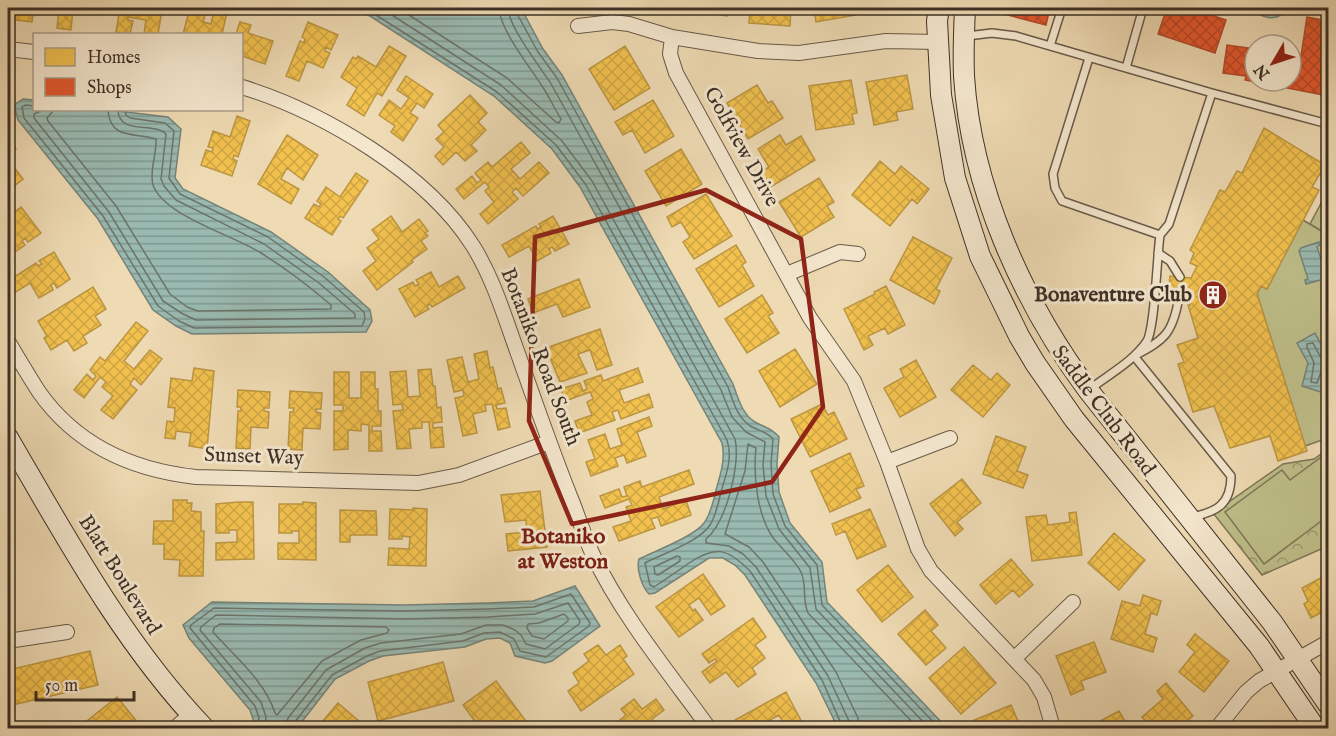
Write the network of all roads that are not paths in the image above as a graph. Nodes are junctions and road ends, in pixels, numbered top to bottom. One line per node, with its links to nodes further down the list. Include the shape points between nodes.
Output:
1 (939, 8): 8 (street, Saddle Club Road)
2 (965, 8): 6 (street, Saddle Club Road)
3 (1062, 8): 9 (lane)
4 (1143, 8): 13 (lane)
5 (578, 26): 7 (street, via 612,22)
6 (964, 36): 8 (street); 9 (lane, via 1004,34); 25 (street, Saddle Club Road, via 970,123 986,190 1006,248 1048,330)
7 (672, 37): 8 (street, via 758,51 799,52 886,41); 20 (street, Golfview Drive, via 670,54 676,74)
8 (938, 42): 37 (street, Saddle Club Road, via 941,95 955,178 980,256 1019,336 1074,419)
9 (1050, 46): 12 (lane)
10 (8, 49): 11 (street)
11 (33, 52)
12 (1089, 58): 13 (lane); 17 (lane, via 1053,174 1055,188 1062,201)
13 (1126, 68): 15 (lane)
14 (243, 87): 28 (street, Botaniko Road South, via 351,135 415,182 444,209 473,246 494,286)
15 (1212, 93): 16 (lane); 17 (lane, via 1169,224)
16 (1329, 124)
17 (1160, 235): 18 (lane)
18 (1158, 253): 21 (lane, via 1170,261); 24 (lane, via 1148,340)
19 (858, 254): 20 (street, via 840,252)
20 (787, 274): 29 (street, Golfview Drive, via 810,318 854,381)
21 (1180, 277)
22 (1179, 297): 24 (lane, via 1175,320 1166,334)
23 (8, 341): 28 (street, Sunset Way, via 40,393 74,430 113,456 166,474 418,483 459,475)
24 (1134, 356): 25 (lane); 30 (lane, via 1231,476 1231,490 1219,508)
25 (1088, 390): 30 (street, Saddle Club Road)
26 (8, 438): 39 (street, Blatt Boulevard, via 104,601 144,659)
27 (950, 438): 29 (street)
28 (549, 442): 41 (street, Botaniko Road South, via 592,554 612,592)
29 (887, 462): 35 (street, Golfview Drive, via 925,563)
30 (1190, 518): 36 (street, Saddle Club Road)
31 (1073, 602): 35 (street)
32 (67, 632): 33 (street)
33 (8, 641)
34 (1329, 642): 36 (street)
35 (1015, 657): 42 (street, Golfview Drive, via 1039,688)
36 (1298, 658): 37 (street); 38 (street, Saddle Club Road)
37 (1277, 671): 43 (street, via 1246,692); 44 (street, Saddle Club Road)
38 (1329, 704)
39 (197, 722): 40 (street)
40 (175, 729)
41 (709, 729)
42 (1053, 729)
43 (1217, 729)
44 (1315, 729)

